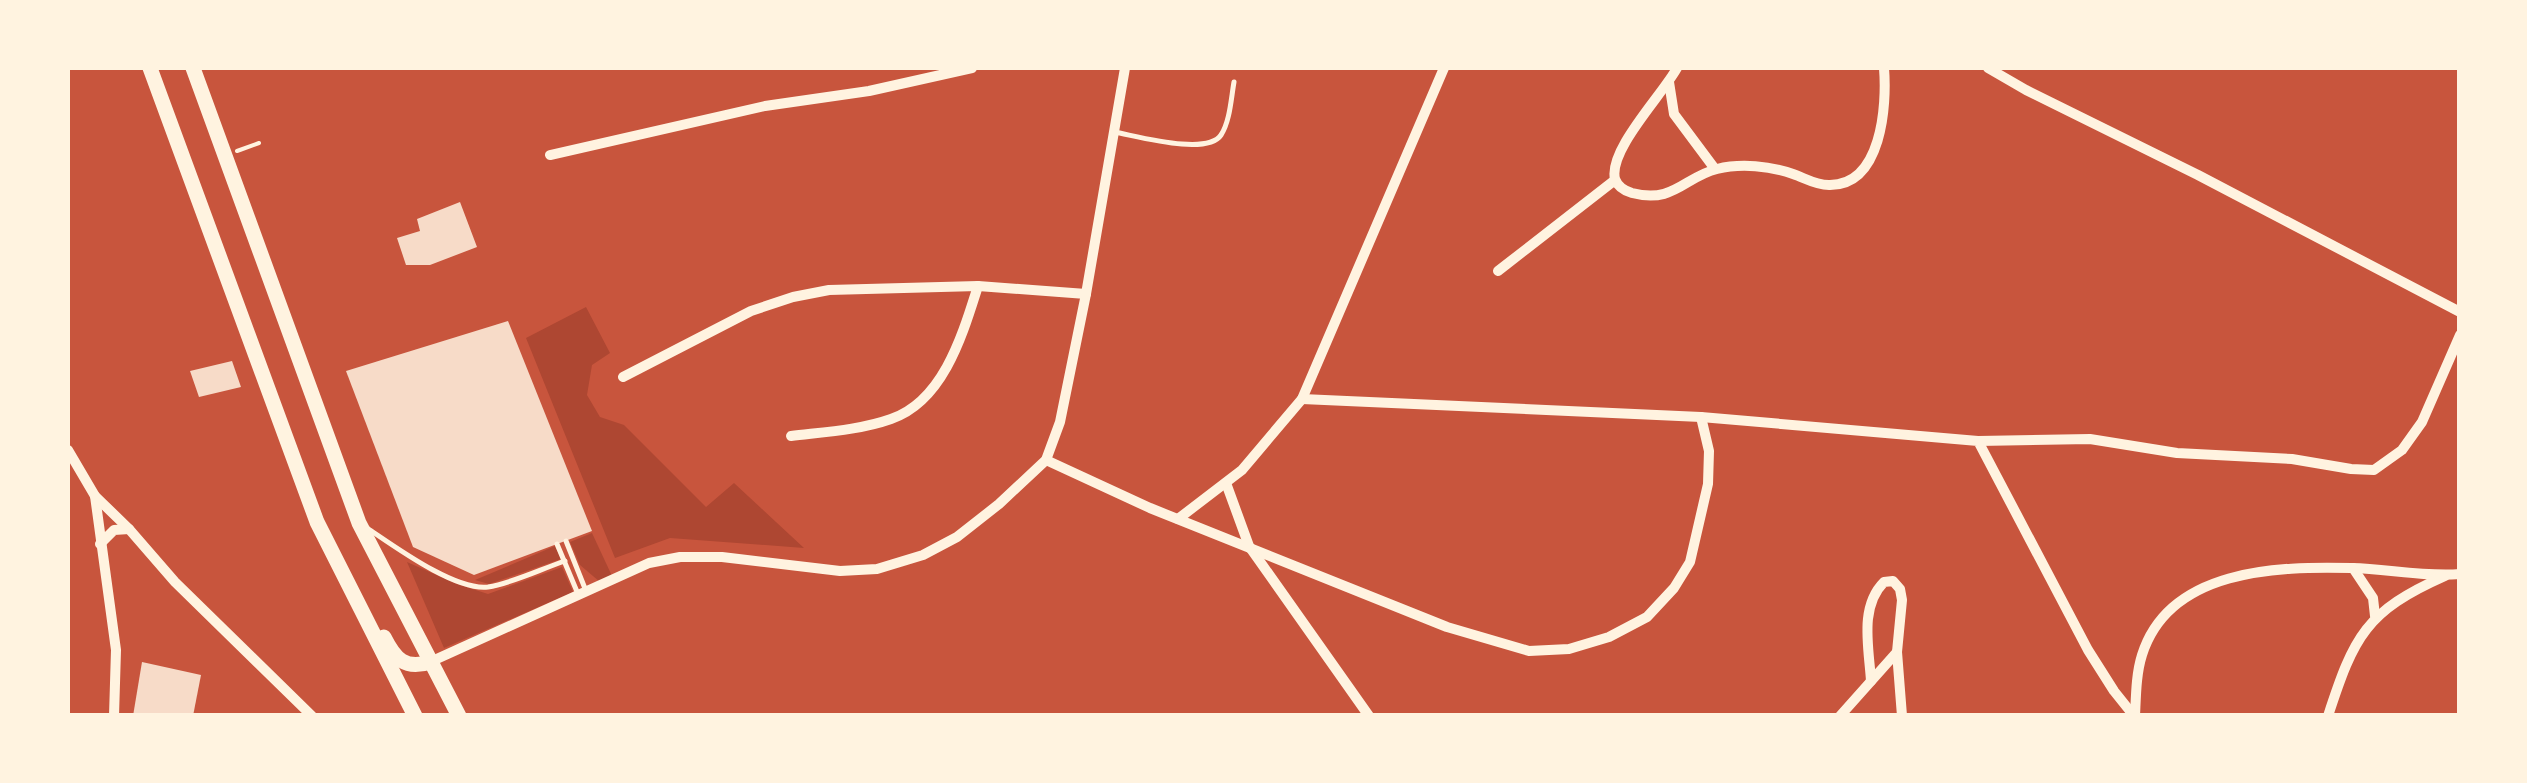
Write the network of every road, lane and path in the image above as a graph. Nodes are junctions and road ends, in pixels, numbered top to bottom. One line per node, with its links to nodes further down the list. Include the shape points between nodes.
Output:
1 (150, 68): 30 (main road)
2 (193, 68): 31 (main road)
3 (972, 68): 12 (street)
4 (1124, 68): 11 (street)
5 (1444, 68): 21 (street)
6 (1677, 68): 10 (street)
7 (1884, 68): 13 (street, via 1877,146 1847,180 1831,186 1754,166)
8 (1988, 68): 18 (street)
9 (1234, 82): 11 (lane, via 1226,124 1211,144)
10 (1669, 82): 13 (street, via 1674,114); 14 (street, via 1626,141)
11 (1114, 132): 17 (street)
12 (550, 155)
13 (1715, 169): 14 (street, via 1656,196 1630,192)
14 (1616, 180): 15 (street)
15 (1498, 271)
16 (978, 286): 17 (street); 20 (street, via 793,297 750,311); 23 (street, via 952,357 914,408 894,419)
17 (1086, 294): 26 (street)
18 (2460, 312)
19 (2460, 335): 24 (street, via 2422,422 2402,450 2374,470 2090,439)
20 (623, 377)
21 (1302, 398): 22 (street); 27 (street)
22 (1701, 417): 24 (street); 36 (street, via 1708,484 1690,562 1647,617 1569,649 1529,651 1448,627)
23 (791, 436)
24 (1978, 441): 53 (street, via 2088,650)
25 (68, 450): 28 (street)
26 (1046, 460): 29 (street); 41 (street, via 957,536 877,568 840,571 680,557)
27 (1226, 483): 29 (street); 36 (street)
28 (94, 496): 32 (street); 35 (street)
29 (1178, 519): 36 (street)
30 (317, 522): 44 (main road, via 350,568 399,661); 48 (main road)
31 (359, 523): 37 (lane, via 415,561 486,588); 44 (main road)
32 (129, 528): 35 (street, via 114,530); 47 (street)
33 (566, 541): 41 (lane)
34 (557, 544): 37 (lane)
35 (100, 545): 46 (street, via 116,650)
36 (1249, 546): 50 (street)
37 (564, 561): 41 (lane)
38 (2353, 568): 40 (street); 42 (street, via 2373,598); 53 (street, via 2229,578 2186,596 2160,619 2142,653)
39 (2460, 574): 40 (street)
40 (2446, 576): 42 (street)
41 (582, 592): 44 (street)
42 (2375, 616): 54 (street, via 2346,662)
43 (1897, 652): 45 (street); 45 (street, via 1900,589 1884,582 1872,598 1867,626); 52 (street)
44 (430, 662): 49 (main road)
45 (1871, 681): 51 (street)
46 (114, 716)
47 (312, 716)
48 (415, 716)
49 (459, 716)
50 (1369, 716)
51 (1840, 716)
52 (1902, 716)
53 (2134, 716)
54 (2328, 716)

